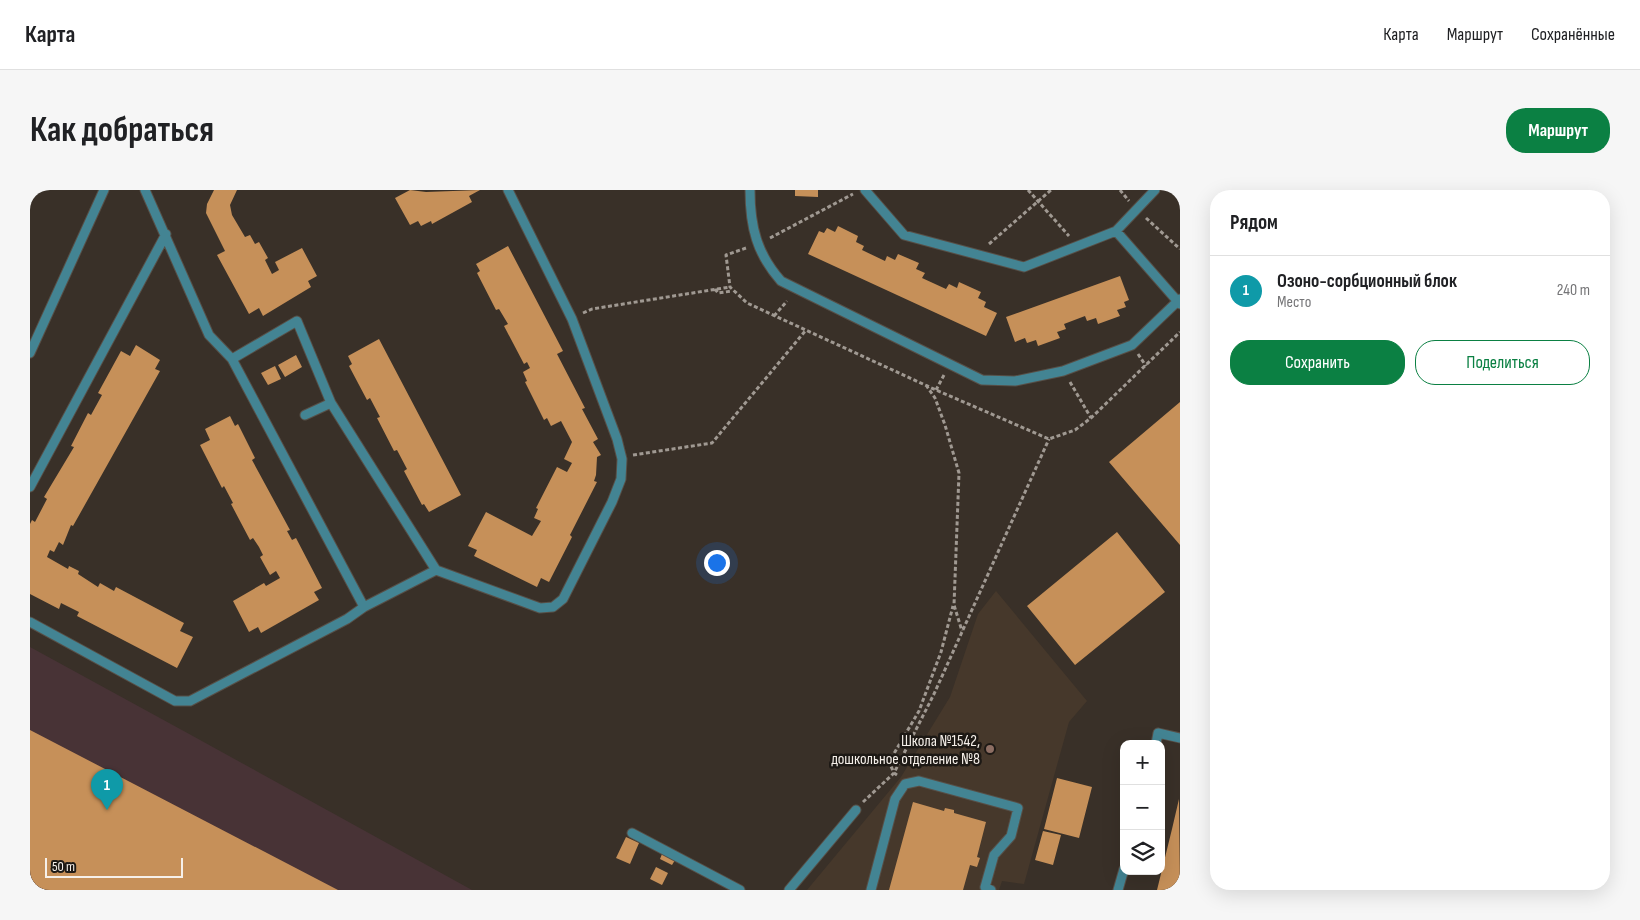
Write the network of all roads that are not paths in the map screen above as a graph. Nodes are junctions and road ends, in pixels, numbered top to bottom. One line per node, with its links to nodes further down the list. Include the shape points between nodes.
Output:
1 (104, 190): 10 (lane)
2 (145, 190): 8 (lane)
3 (508, 190): 15 (lane, via 572,319 617,439 622,459 621,479 563,599 553,607 540,608)
4 (750, 190): 9 (lane, via 757,245 781,281 982,380 1015,381 1063,371 1132,345)
5 (865, 190): 7 (lane, via 904,235 1024,267)
6 (1155, 190): 7 (lane)
7 (1116, 231): 9 (lane)
8 (166, 234): 11 (lane, via 209,335); 14 (lane)
9 (1179, 301)
10 (30, 353)
11 (232, 359): 12 (lane, via 298,321); 16 (lane)
12 (331, 402): 13 (lane); 15 (lane)
13 (306, 415)
14 (30, 487)
15 (436, 570): 16 (lane)
16 (364, 607): 17 (lane, via 347,619 190,700 175,701)
17 (30, 622)
18 (1180, 738): 19 (lane, via 1158,732)
19 (1157, 740)
20 (856, 810): 24 (lane)
21 (632, 833): 23 (lane)
22 (1122, 875): 27 (lane)
23 (740, 890)
24 (789, 890)
25 (872, 890): 26 (lane, via 895,799 906,784 919,781 1018,808 1012,836 994,854 985,887)
26 (991, 890)
27 (1118, 890)

